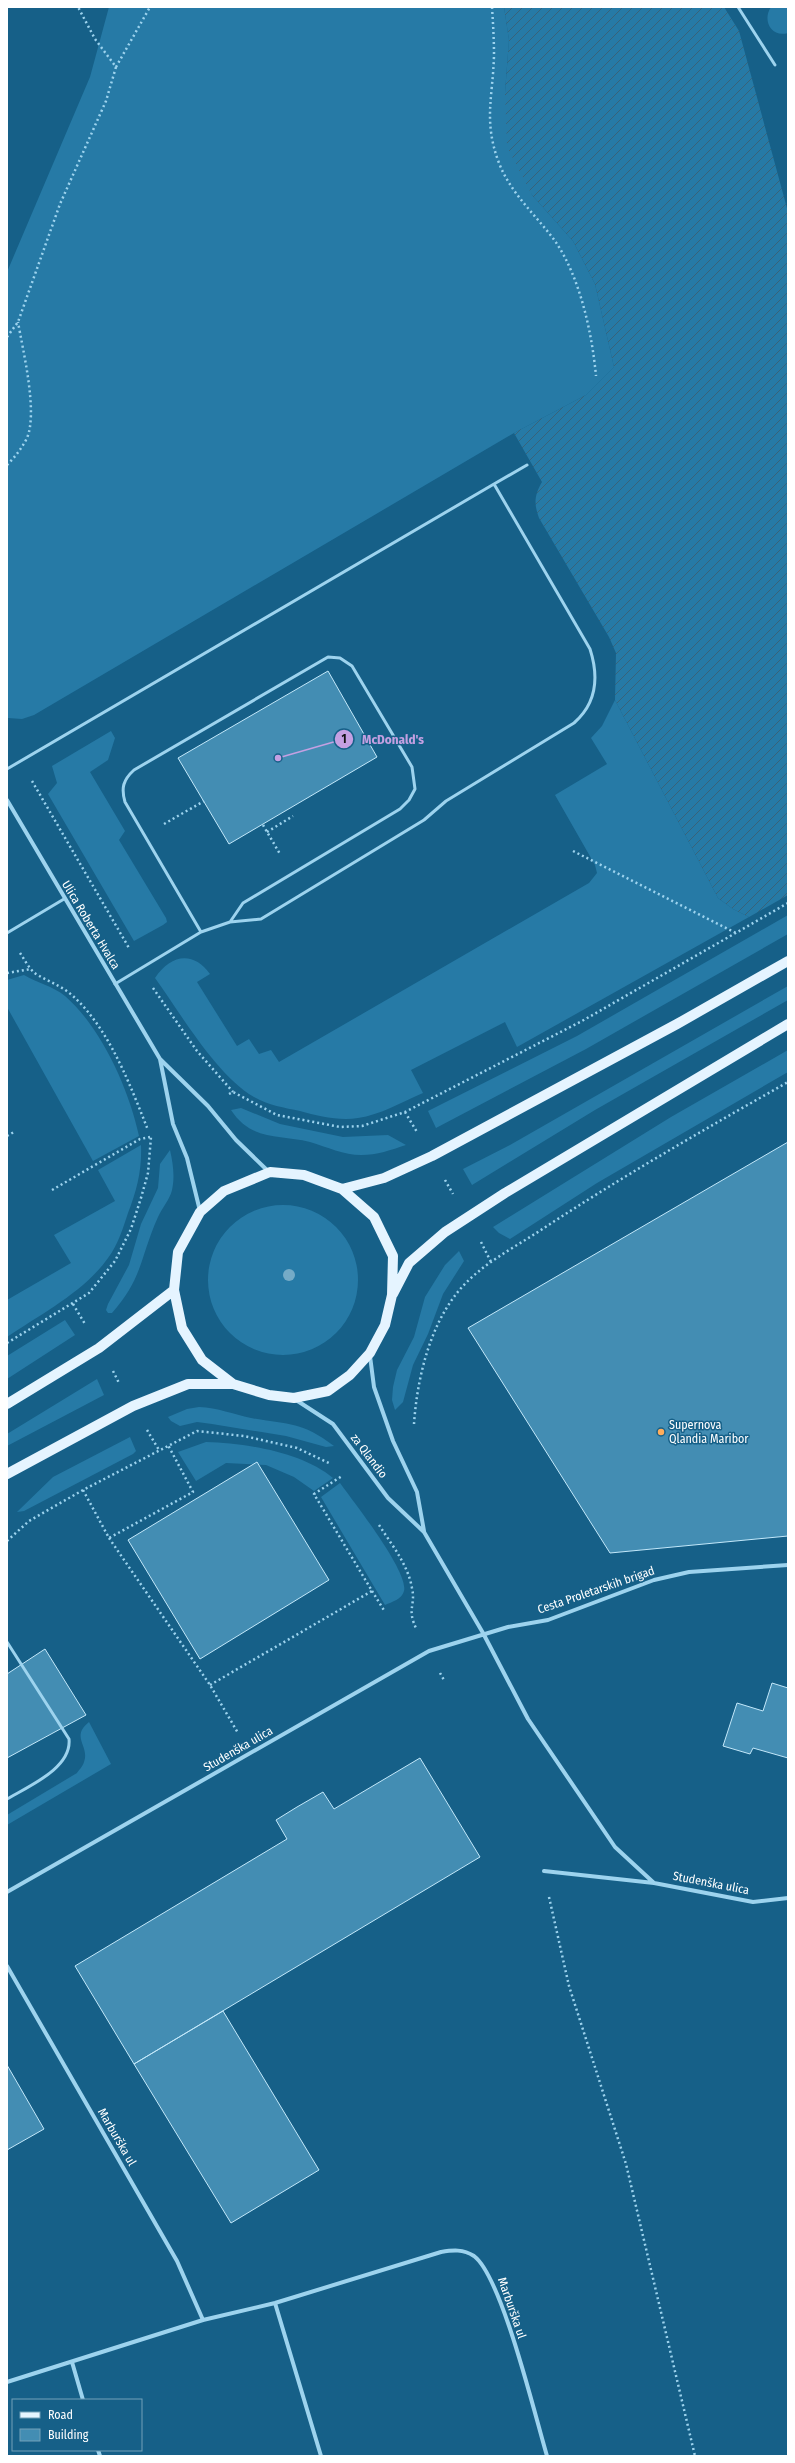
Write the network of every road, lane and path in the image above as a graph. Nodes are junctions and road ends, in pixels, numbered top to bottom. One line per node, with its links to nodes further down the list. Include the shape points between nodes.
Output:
1 (78, 7): 6 (path, via 94,38)
2 (150, 7): 6 (path)
3 (492, 7): 9 (path, via 494,57 489,95 490,134 499,164 513,191 555,242 568,265 582,302 593,348)
4 (740, 7): 5 (lane)
5 (775, 65)
6 (116, 67): 7 (path, via 106,101 60,204)
7 (18, 322): 8 (path); 10 (path, via 32,413 28,437 16,457)
8 (7, 337)
9 (596, 376)
10 (7, 465)
11 (528, 465): 12 (lane)
12 (494, 484): 13 (lane); 25 (lane, via 590,649 596,667 595,686 584,715 446,801 424,820 261,919)
13 (7, 769)
14 (34, 786): 29 (path)
15 (7, 800): 23 (street, Ulica Roberta Hvalca)
16 (204, 801): 19 (path)
17 (293, 816): 20 (path)
18 (263, 824): 20 (path)
19 (159, 827)
20 (267, 832): 22 (path)
21 (573, 851): 28 (path)
22 (280, 855)
23 (64, 899): 27 (lane); 32 (street, Ulica Roberta Hvalca)
24 (788, 903): 28 (path)
25 (230, 922): 26 (lane); 26 (lane, via 243,903 400,809 415,789 412,767 352,666 340,658 328,657 134,770 126,778 122,790 125,802)
26 (201, 932): 32 (lane)
27 (7, 933)
28 (736, 933): 39 (path, via 582,1021)
29 (130, 951)
30 (788, 961): 44 (main road, via 678,1024)
31 (7, 973): 43 (path, via 31,969 72,996 90,1014 128,1084)
32 (115, 984): 35 (street, Ulica Roberta Hvalca)
33 (157, 995): 37 (path, via 197,1051)
34 (788, 1024): 49 (main road, via 505,1193)
35 (160, 1059): 45 (street, via 208,1106 236,1140); 48 (street, via 173,1124 187,1158)
36 (788, 1082): 50 (path, via 687,1139)
37 (233, 1092): 38 (path); 39 (path, via 277,1115 340,1127 362,1126)
38 (226, 1096)
39 (405, 1112): 44 (path)
40 (14, 1132): 42 (path)
41 (157, 1134): 43 (path)
42 (7, 1136)
43 (150, 1137): 47 (path, via 140,1139); 53 (path, via 148,1173 131,1229 106,1274 89,1293)
44 (432, 1156): 46 (main road, via 384,1178); 49 (path)
45 (270, 1172): 46 (main road, via 304,1175); 48 (main road, via 224,1191)
46 (342, 1189): 52 (main road, via 374,1217 393,1256)
47 (52, 1190)
48 (200, 1212): 51 (main road, via 178,1252)
49 (468, 1219): 50 (path); 52 (main road, via 445,1232 409,1263)
50 (491, 1262): 61 (path, via 471,1276 443,1314 422,1370)
51 (174, 1290): 55 (main road); 57 (main road, via 182,1328 202,1360)
52 (392, 1296): 56 (main road, via 385,1325)
53 (73, 1304): 54 (path); 55 (path)
54 (7, 1343)
55 (99, 1348): 59 (main road); 60 (path)
56 (370, 1353): 58 (main road, via 350,1376 328,1391); 71 (street, za Qlandio, via 374,1387 417,1492)
57 (233, 1384): 58 (main road, via 269,1396); 60 (main road, via 188,1384)
58 (294, 1398): 71 (street, za Qlandio, via 333,1424 388,1498)
59 (7, 1404)
60 (133, 1406): 63 (path); 66 (main road)
61 (413, 1428)
62 (168, 1445): 63 (path); 64 (path, via 197,1431 244,1436 297,1448); 72 (path, via 193,1492)
63 (159, 1450): 69 (path)
64 (334, 1466)
65 (340, 1470): 67 (path)
66 (7, 1474)
67 (344, 1475): 68 (path); 75 (path, via 314,1494)
68 (348, 1480)
69 (83, 1490): 72 (path); 73 (path, via 29,1521)
70 (378, 1524): 77 (path, via 407,1570 413,1590 410,1617)
71 (424, 1532): 78 (street, za Qlandio)
72 (110, 1538): 80 (path)
73 (7, 1541)
74 (788, 1565): 78 (street, Cesta Proletarskih brigad, via 689,1572 654,1580 548,1620)
75 (372, 1592): 76 (path); 80 (path)
76 (385, 1612)
77 (414, 1625)
78 (483, 1633): 81 (street, Studenška ulica, via 428,1651); 84 (street, za Qlandio, via 528,1719 615,1847)
79 (7, 1642): 82 (lane, via 70,1739 70,1750 64,1760 52,1771)
80 (210, 1685): 81 (path)
81 (250, 1753): 85 (street, Studenška ulica)
82 (7, 1799)
83 (544, 1871): 84 (street, Studenška ulica); 95 (path, via 568,1986 626,2164)
84 (654, 1883): 86 (street, Studenška ulica, via 753,1902)
85 (7, 1892)
86 (788, 1898)
87 (7, 1966): 89 (street, Marburška ul, via 178,2261)
88 (275, 2303): 89 (street, Marburška ul); 93 (street); 94 (street, Marburška ul, via 441,2252 454,2250 473,2256 489,2275 499,2296)
89 (203, 2320): 90 (street, Marburška ul)
90 (72, 2362): 91 (street, Marburška ul); 92 (street)
91 (7, 2382)
92 (83, 2399)
93 (321, 2456)
94 (547, 2456)
95 (695, 2456)

